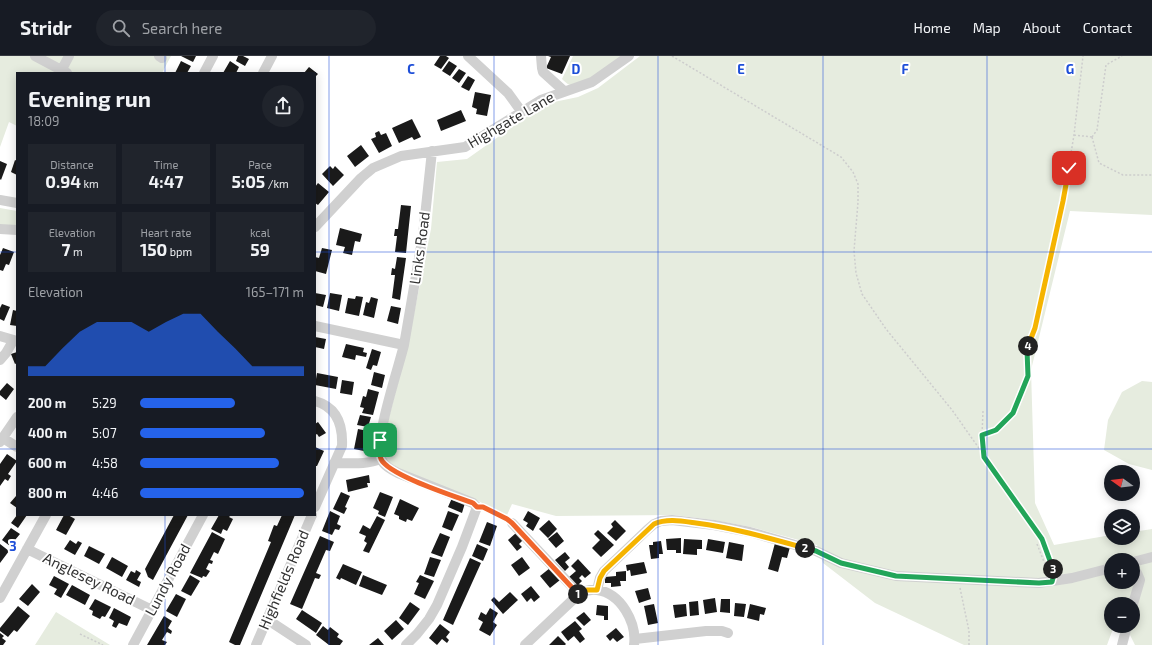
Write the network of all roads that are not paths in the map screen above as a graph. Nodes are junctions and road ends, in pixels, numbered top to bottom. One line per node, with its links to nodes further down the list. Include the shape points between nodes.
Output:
1 (35, 56): 8 (street)
2 (69, 56): 8 (street)
3 (213, 56): 9 (street)
4 (272, 56): 10 (street)
5 (468, 56): 12 (street, via 508,93)
6 (541, 56): 11 (street, via 543,72)
7 (629, 56): 11 (street, Highgate Lane, via 592,82)
8 (63, 72)
9 (205, 72)
10 (264, 72)
11 (564, 91): 12 (street, Highgate Lane)
12 (521, 111): 13 (street, Highgate Lane, via 472,144 456,149)
13 (432, 151): 16 (street, Highgate Lane, via 401,156 373,168); 22 (street, Links Road, via 423,236)
14 (0, 200): 15 (street)
15 (16, 203)
16 (316, 226)
17 (0, 229): 18 (street)
18 (16, 230)
19 (316, 326): 22 (street)
20 (0, 336): 21 (street)
21 (15, 341): 23 (street)
22 (404, 345): 28 (street, Links Road, via 384,416 379,452)
23 (0, 360)
24 (316, 401): 29 (street, via 333,410 338,419 342,446)
25 (16, 418): 26 (street)
26 (1, 440): 27 (street)
27 (16, 447)
28 (381, 459): 29 (street, via 366,463); 50 (street, via 390,469 473,503 477,507 437,606)
29 (334, 463): 30 (street)
30 (316, 505)
31 (45, 516): 35 (street)
32 (202, 516): 42 (street, Lundy Road)
33 (312, 516): 43 (street, Highfields Road)
34 (512, 523): 40 (street)
35 (27, 549): 41 (street); 42 (street, Anglesey Road)
36 (1152, 556): 37 (street)
37 (1140, 560)
38 (1104, 570): 39 (street, via 1039,583 896,576 841,563 816,551 750,532 672,520 661,521 647,530 604,571)
39 (597, 590): 40 (street, via 587,590); 46 (street, via 609,594 626,610)
40 (579, 594): 51 (street)
41 (0, 598)
42 (152, 610): 47 (street, Lundy Road)
43 (268, 620): 48 (street, Highfields Road); 49 (street)
44 (728, 633): 46 (street, via 706,631)
45 (1125, 633): 52 (street)
46 (635, 642)
47 (133, 645)
48 (256, 645)
49 (306, 645)
50 (406, 645)
51 (525, 645)
52 (1122, 645)

